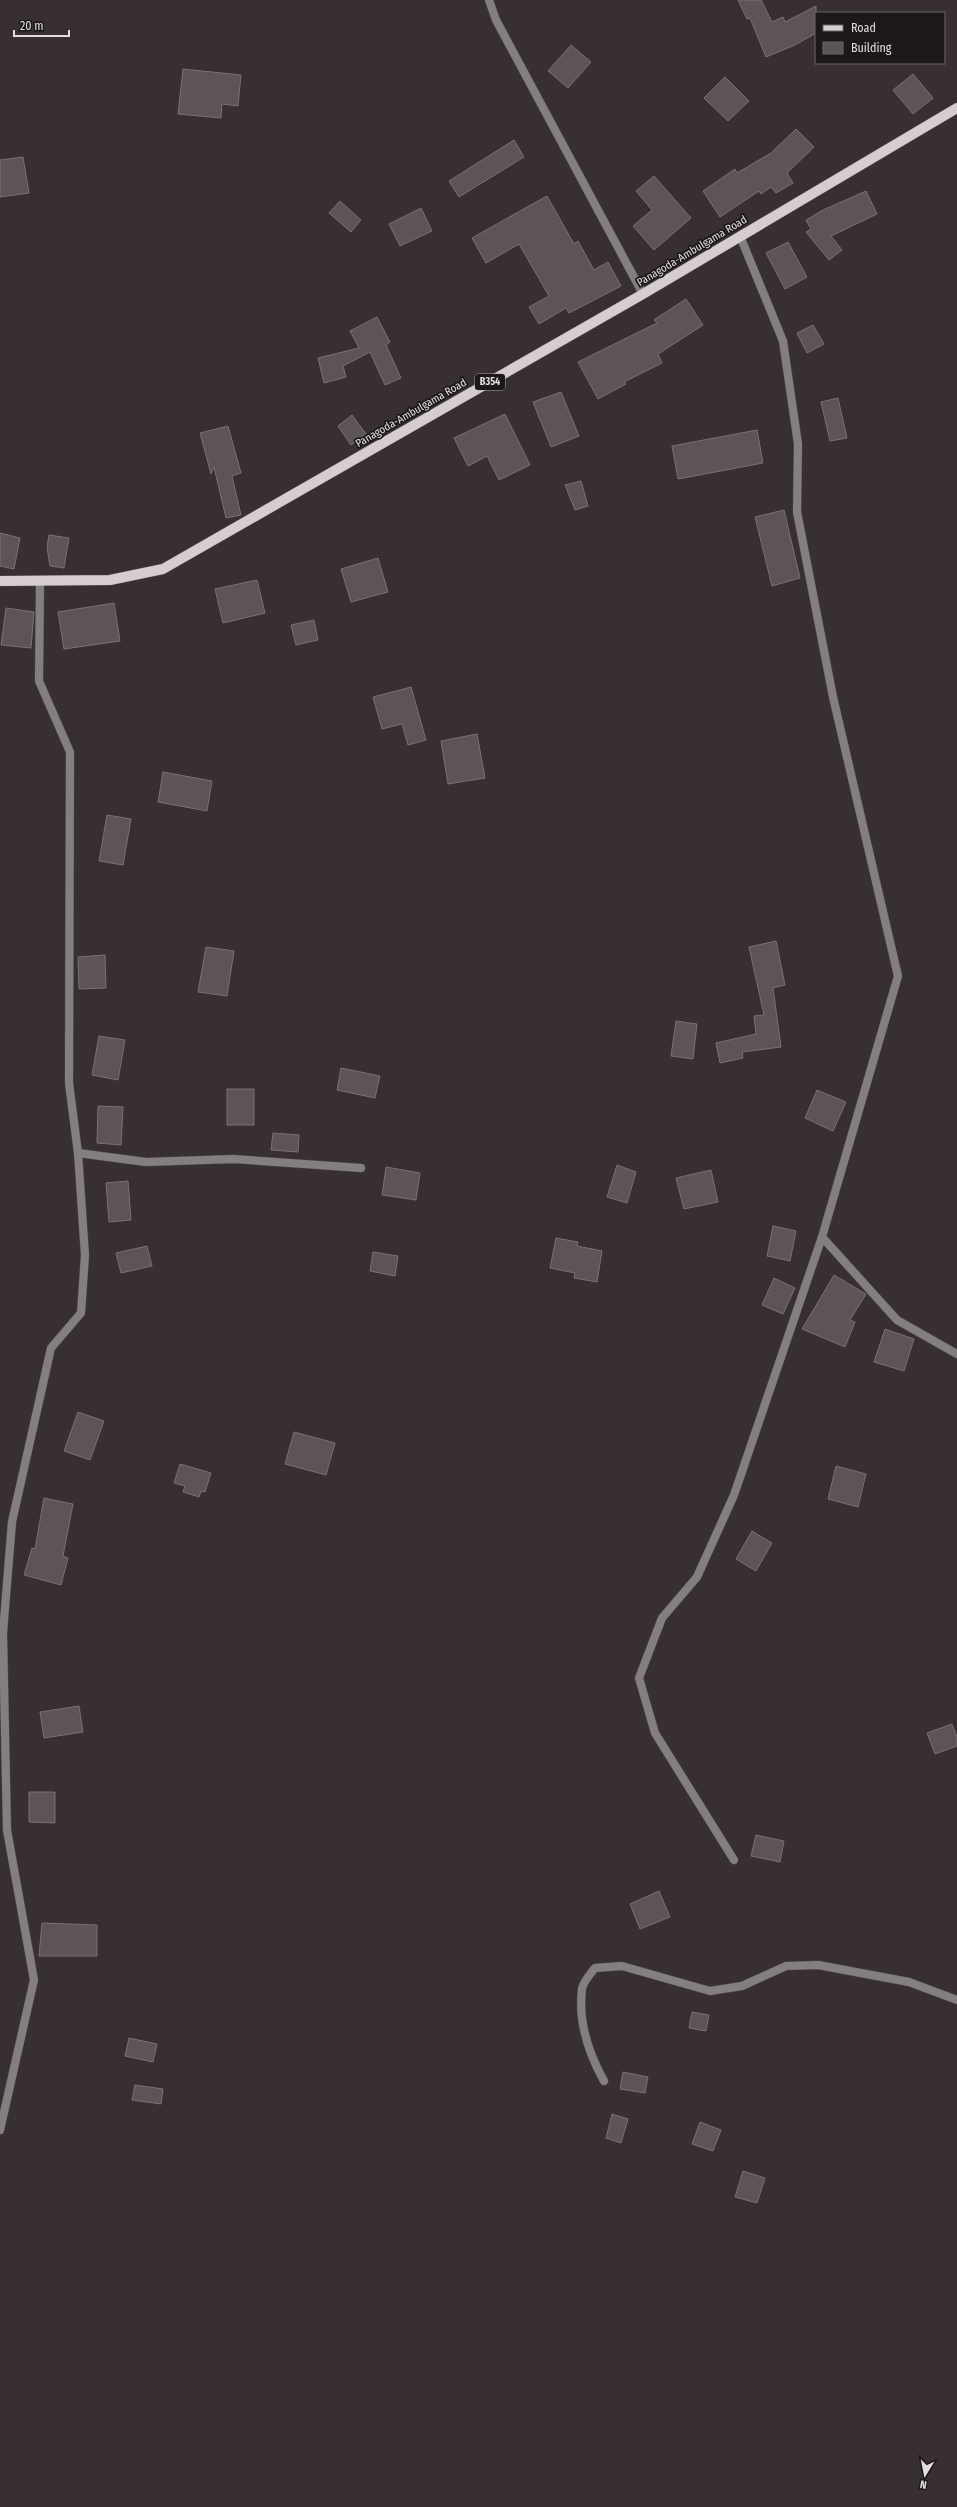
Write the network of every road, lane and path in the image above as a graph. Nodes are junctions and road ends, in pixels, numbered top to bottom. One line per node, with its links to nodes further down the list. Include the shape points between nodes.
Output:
1 (489, 0): 4 (street, via 496,20)
2 (957, 108): 3 (main road, Panagoda-Ambulgama Road / B354)
3 (740, 236): 4 (main road, Panagoda-Ambulgama Road / B354); 9 (street, via 784,341 798,444 797,512 833,696 898,976)
4 (643, 294): 6 (main road, Panagoda-Ambulgama Road / B354, via 163,569 110,580)
5 (0, 581): 6 (main road, Panagoda-Ambulgama Road / B354)
6 (40, 582): 7 (street, via 40,681 70,752 69,1083)
7 (78, 1153): 8 (street, via 146,1162 234,1159); 14 (street, via 85,1255 81,1313 51,1348 12,1522 3,1633 7,1830 34,1980)
8 (361, 1168)
9 (822, 1237): 10 (street, via 896,1320); 11 (street, via 734,1495 697,1577 662,1618 639,1678 655,1732)
10 (957, 1354)
11 (734, 1860)
12 (957, 2000): 13 (street, via 909,1982 818,1965 786,1966 742,1986 710,1991 622,1966 595,1968 582,1988 584,2027 591,2058)
13 (604, 2082)
14 (0, 2130)

